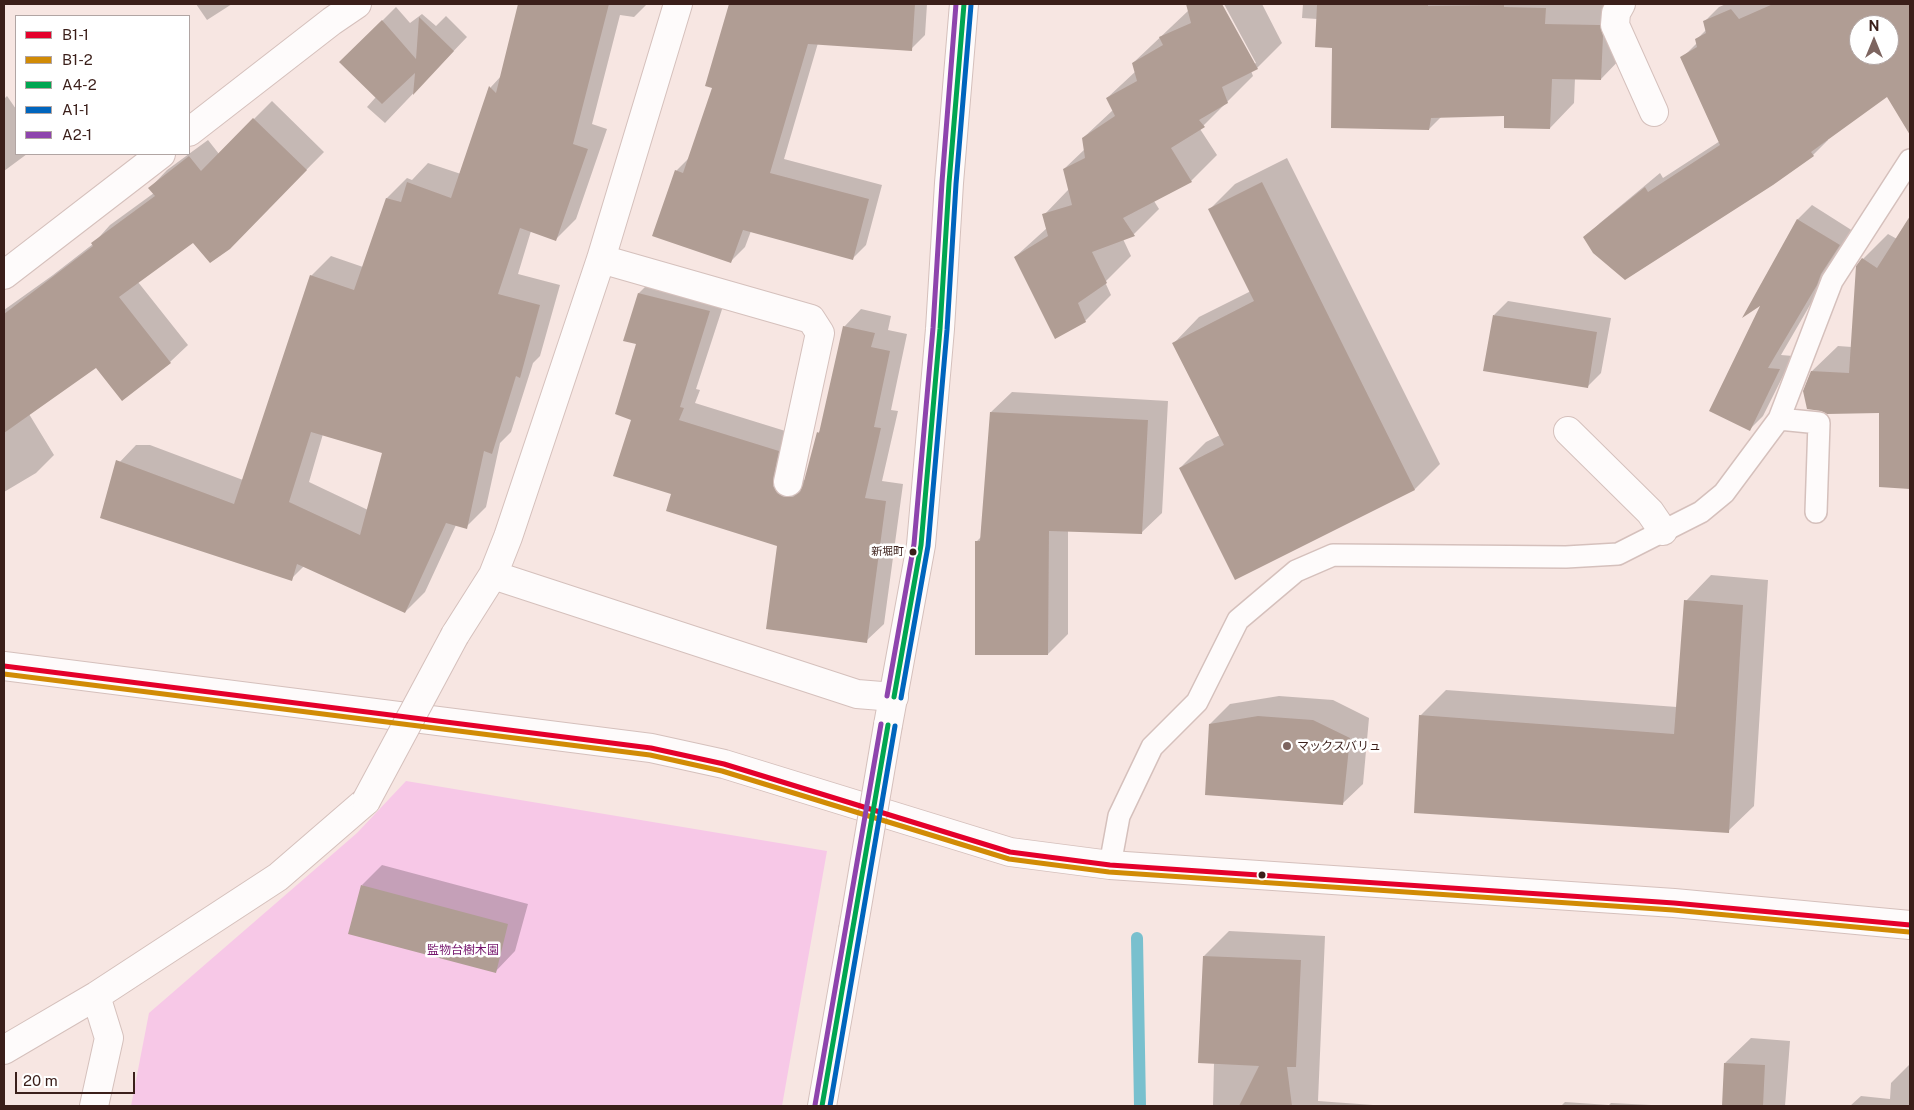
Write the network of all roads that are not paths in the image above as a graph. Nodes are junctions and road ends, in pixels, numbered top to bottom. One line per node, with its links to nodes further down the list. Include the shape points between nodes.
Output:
1 (357, 4): 6 (main road)
2 (678, 4): 9 (main road)
3 (964, 4): 18 (main road, via 921,545)
4 (1621, 4): 5 (main road, via 1615,25)
5 (1654, 112)
6 (190, 131)
7 (160, 155): 10 (main road)
8 (1910, 160): 11 (lane, via 1832,281)
9 (600, 260): 13 (main road, via 811,319 820,333); 16 (main road)
10 (4, 275)
11 (1779, 419): 14 (lane, via 1819,423); 15 (lane, via 1724,493 1701,512)
12 (1568, 431): 15 (main road, via 1650,512)
13 (788, 482)
14 (1816, 512)
15 (1663, 531): 19 (lane, via 1618,554 1566,557 1333,555 1296,571 1238,620 1197,702 1152,747 1120,816)
16 (493, 575): 18 (main road, via 857,694); 21 (main road, bridge, via 455,635 366,801 278,877)
17 (4, 666): 19 (main road, via 651,748 724,764 1010,852)
18 (894, 697): 24 (main road, bridge)
19 (1110, 865): 20 (main road, via 1664,902)
20 (1910, 925)
21 (96, 996): 22 (main road); 23 (main road, via 109,1038)
22 (4, 1050)
23 (94, 1106)
24 (822, 1106)

